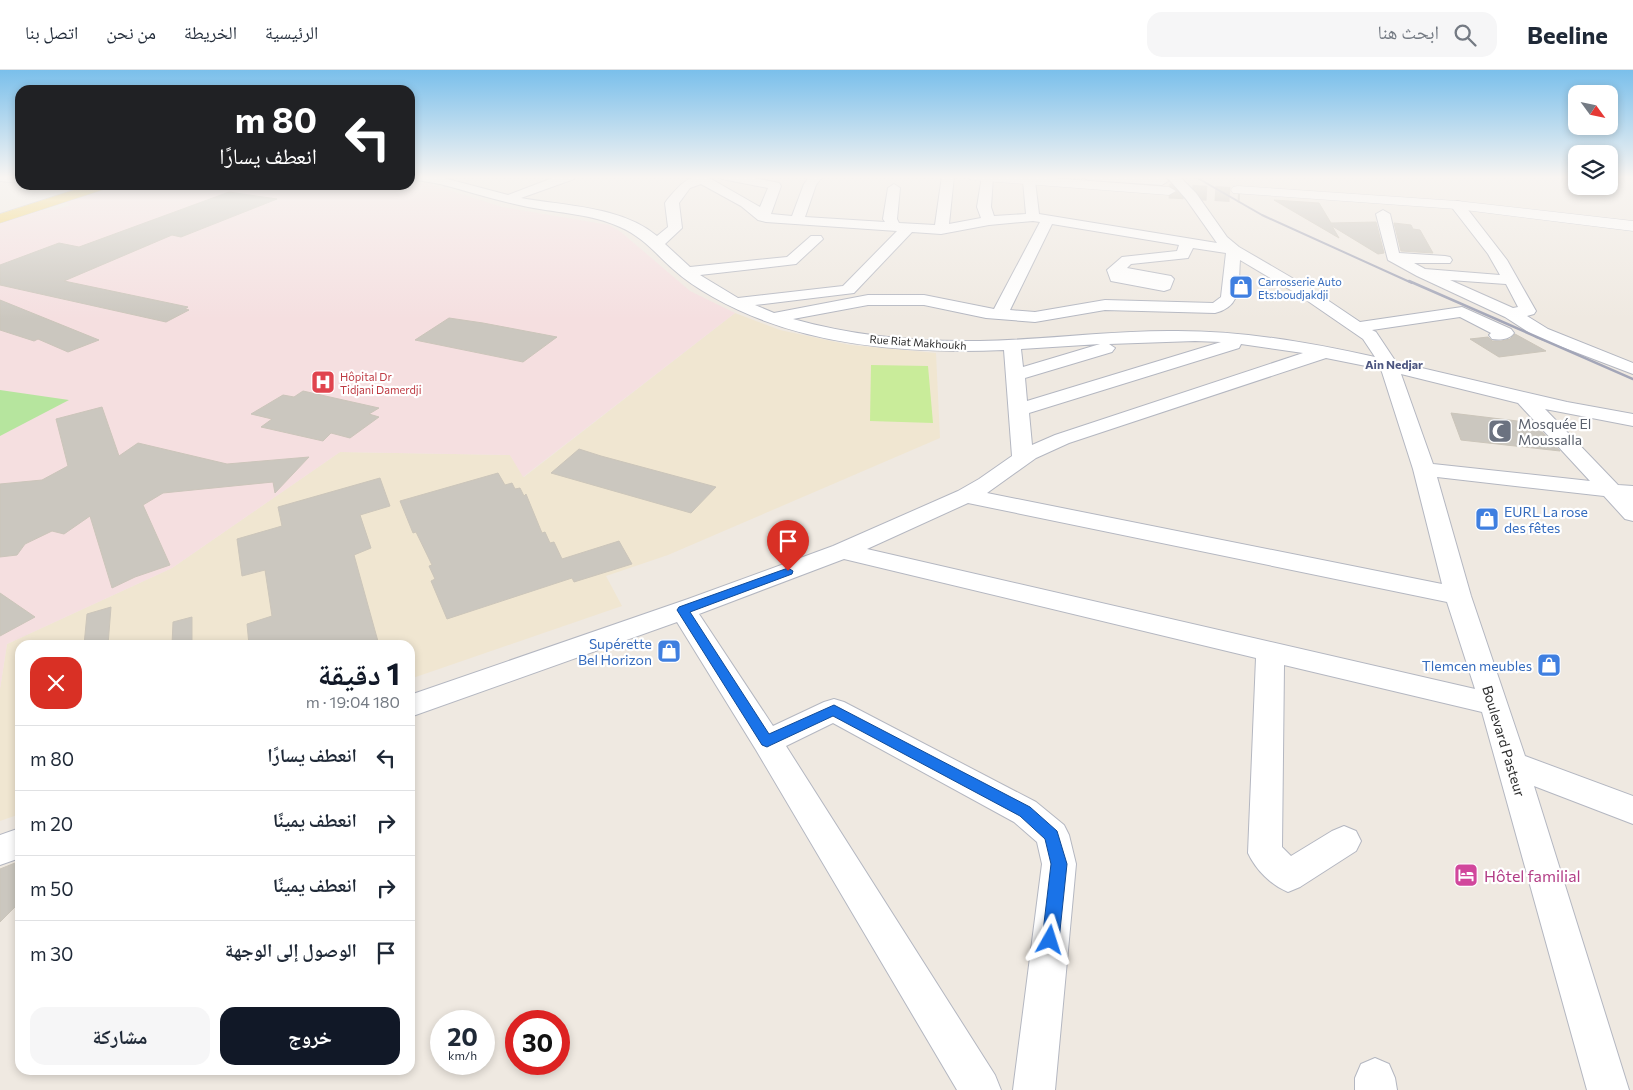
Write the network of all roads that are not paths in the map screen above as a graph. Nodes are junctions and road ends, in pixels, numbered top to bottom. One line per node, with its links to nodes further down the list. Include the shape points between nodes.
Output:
1 (624, 224): 20 (street, Rue Riat Makhoukh)
2 (674, 224): 20 (street, via 675,228)
3 (851, 224): 15 (street)
4 (897, 224): 15 (street)
5 (942, 224): 16 (street)
6 (975, 224): 16 (street)
7 (1038, 224): 32 (street)
8 (1074, 224): 19 (street)
9 (1210, 224): 21 (street)
10 (1385, 224): 22 (street)
11 (1471, 224): 25 (street)
12 (1572, 224): 17 (main road)
13 (1610, 224): 14 (main road)
14 (1633, 226)
15 (902, 227): 16 (street); 30 (street, via 848,290)
16 (941, 230)
17 (1633, 232)
18 (816, 240): 27 (street, via 791,261)
19 (1187, 242): 21 (street); 26 (street, via 1183,255 1127,260)
20 (658, 243): 27 (street, Rue Riat Makhoukh)
21 (1234, 250): 32 (street, via 1229,298 1215,308 1105,305 1035,318); 34 (street, Boulevard Pasteur, via 1306,292)
22 (1393, 257): 23 (street); 28 (street)
23 (1463, 260)
24 (1482, 261): 25 (street)
25 (1502, 262): 29 (street)
26 (1115, 270)
27 (687, 272): 30 (street, Rue Riat Makhoukh)
28 (1422, 273): 29 (street); 31 (street)
29 (1511, 280): 31 (street, via 1528,311)
30 (738, 302): 33 (street, Rue Riat Makhoukh)
31 (1511, 313): 41 (street, via 1542,333)
32 (1000, 314): 33 (street, via 924,300 868,300)
33 (774, 318): 38 (street, Rue Riat Makhoukh, via 797,326 888,341 950,346)
34 (1356, 327): 35 (street, via 1462,312 1505,333); 40 (street, Boulevard Pasteur, via 1370,336)
35 (1498, 335)
36 (1116, 337): 37 (street, Rue Riat Makhoukh, via 1174,335); 38 (street, Rue Riat Makhoukh); 42 (street, via 1115,345)
37 (1250, 340): 39 (street, Rue Riat Makhoukh); 44 (street)
38 (1012, 345): 42 (street)
39 (1326, 352): 40 (street, Rue Riat Makhoukh); 46 (street, via 1062,439)
40 (1388, 364): 43 (street, Rue Riat Makhoukh); 47 (street, Boulevard Pasteur)
41 (1633, 368)
42 (1015, 375): 44 (street)
43 (1524, 398): 45 (street, Rue Riat Makhoukh); 48 (street)
44 (1019, 410): 46 (street)
45 (1633, 420)
46 (1023, 458): 50 (street)
47 (1424, 469): 48 (street); 53 (street, Boulevard Pasteur)
48 (1610, 490): 49 (street); 51 (street)
49 (1633, 492)
50 (966, 496): 52 (street); 53 (street)
51 (1633, 514)
52 (842, 551): 54 (street); 55 (street)
53 (1458, 596): 57 (street, Boulevard Pasteur)
54 (683, 610): 56 (street); 58 (street)
55 (1270, 651): 57 (street); 61 (street, via 1265,854 1288,876)
56 (415, 704)
57 (1494, 704): 59 (street, Boulevard Pasteur)
58 (767, 742): 64 (street); 65 (street, via 834,710 1025,812 1052,835 1059,864)
59 (1512, 764): 60 (street); 66 (street, Boulevard Pasteur)
60 (1633, 810)
61 (1344, 841)
62 (15, 845): 63 (street)
63 (0, 850)
64 (980, 1090)
65 (1034, 1090)
66 (1608, 1090)

